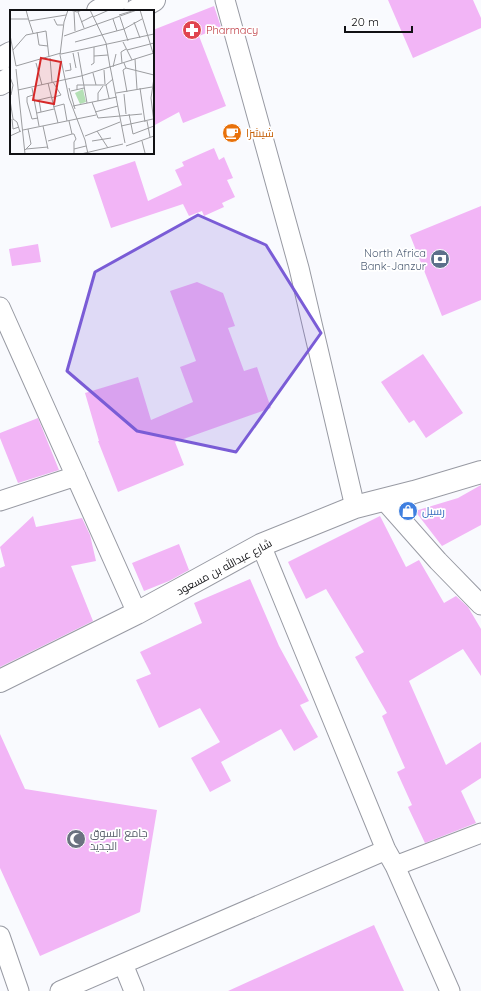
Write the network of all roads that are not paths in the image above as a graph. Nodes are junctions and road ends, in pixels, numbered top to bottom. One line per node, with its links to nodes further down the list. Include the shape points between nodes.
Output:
1 (117, 0): 4 (street)
2 (154, 0): 5 (street)
3 (225, 0): 15 (street, via 299,268)
4 (100, 10)
5 (137, 10)
6 (10, 54): 7 (street)
7 (0, 59)
8 (10, 79): 9 (street)
9 (0, 84)
10 (0, 307): 12 (street)
11 (481, 472): 13 (street, شارع عبدالله بن مسعود)
12 (76, 476): 14 (street); 18 (street)
13 (384, 500): 15 (street, شارع عبدالله بن مسعود); 17 (street, via 438,561)
14 (0, 501)
15 (355, 507): 16 (street, شارع عبدالله بن مسعود)
16 (261, 545): 18 (street, شارع عبدالله بن مسعود); 21 (street)
17 (481, 604)
18 (137, 613): 19 (street, شارع عبدالله بن مسعود)
19 (0, 681)
20 (481, 833): 22 (street)
21 (386, 850): 22 (street); 24 (street)
22 (395, 866): 28 (street)
23 (0, 936): 25 (street)
24 (123, 964): 26 (street); 27 (street)
25 (19, 991)
26 (60, 991)
27 (134, 991)
28 (450, 991)

